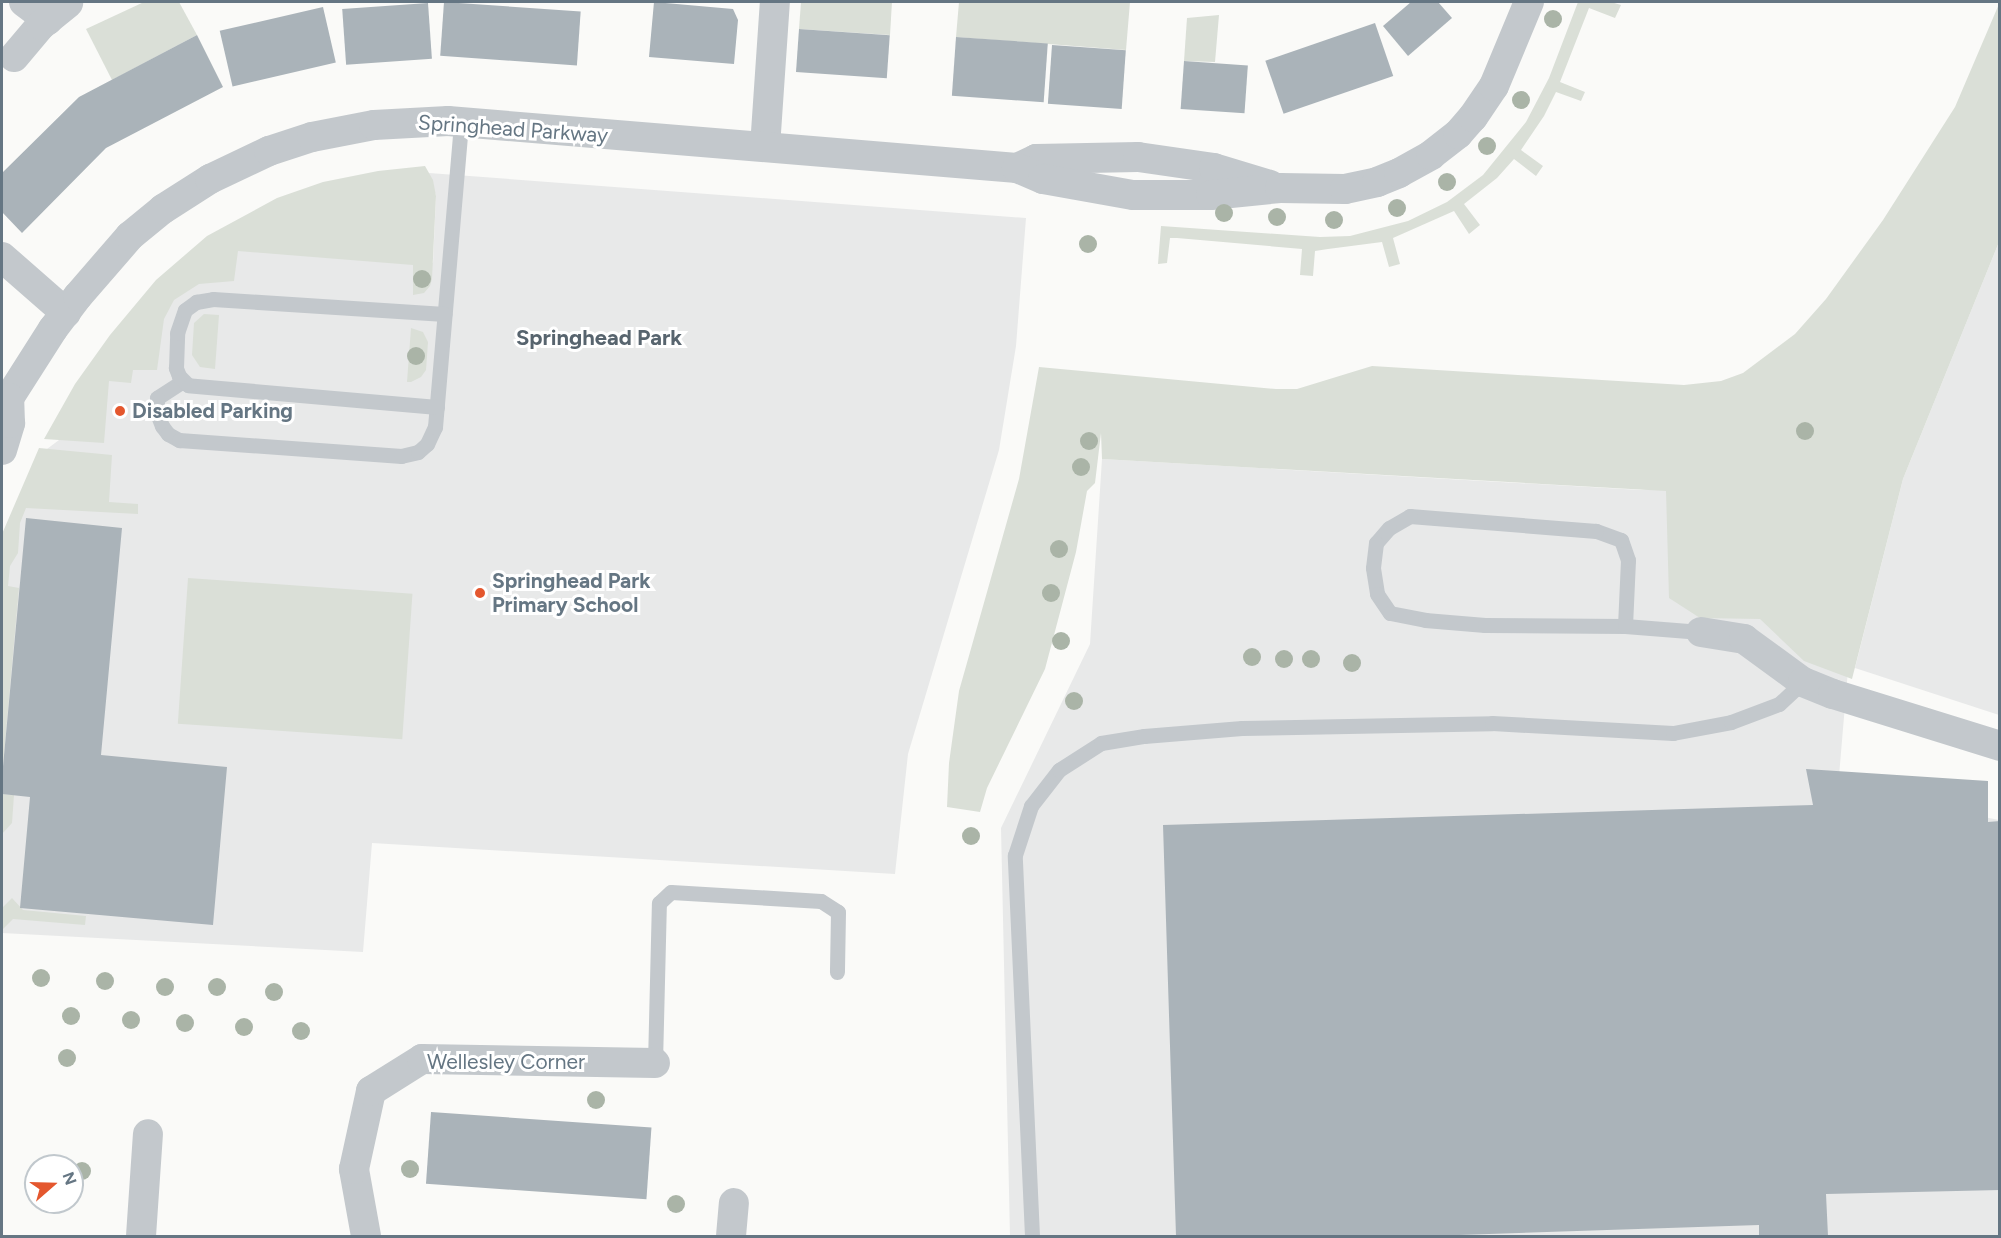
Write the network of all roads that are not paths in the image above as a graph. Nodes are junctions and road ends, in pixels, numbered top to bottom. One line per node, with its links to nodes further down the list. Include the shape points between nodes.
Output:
1 (24, 2): 4 (street, via 58,11)
2 (775, 2): 6 (street)
3 (1529, 2): 6 (street, Springhead Parkway, via 1508,56 1473,117 1440,149 1400,173 1367,184 1322,190 1280,188 1214,168 1138,158 1036,159 1017,168)
4 (14, 57)
5 (461, 123): 6 (street, Springhead Parkway); 8 (street, Springhead Parkway, via 404,122 330,132 269,151 229,169 179,197 130,236); 9 (lane)
6 (765, 147)
7 (2, 257): 8 (street)
8 (66, 313): 11 (street, Springhead Parkway)
9 (445, 314): 10 (lane, via 203,300 184,310 178,324 176,364); 12 (lane)
10 (183, 381): 12 (lane, via 193,386); 12 (lane, via 158,396 157,410 165,430 182,440 407,456 417,452 433,435)
11 (5, 401): 13 (street, Springhead Parkway, via 10,423)
12 (436, 407)
13 (2, 450)
14 (1625, 626): 14 (lane, via 1485,624 1390,613 1377,594 1373,568 1376,543 1389,528 1410,516 1596,531 1621,540 1628,560); 15 (lane)
15 (1701, 632): 16 (street, via 1744,639)
16 (1803, 682): 17 (street); 25 (lane, via 1779,704 1731,722 1673,734 1492,723 1230,729 1101,743 1059,770 1031,806 1015,855)
17 (2000, 746)
18 (837, 972): 19 (lane, via 838,912 821,901 671,892 659,903)
19 (655, 1063): 23 (street, Wellesley Corner, via 422,1059 371,1091 354,1169)
20 (148, 1134): 22 (street)
21 (734, 1203): 24 (street)
22 (141, 1236)
23 (366, 1236)
24 (731, 1236)
25 (1032, 1236)

